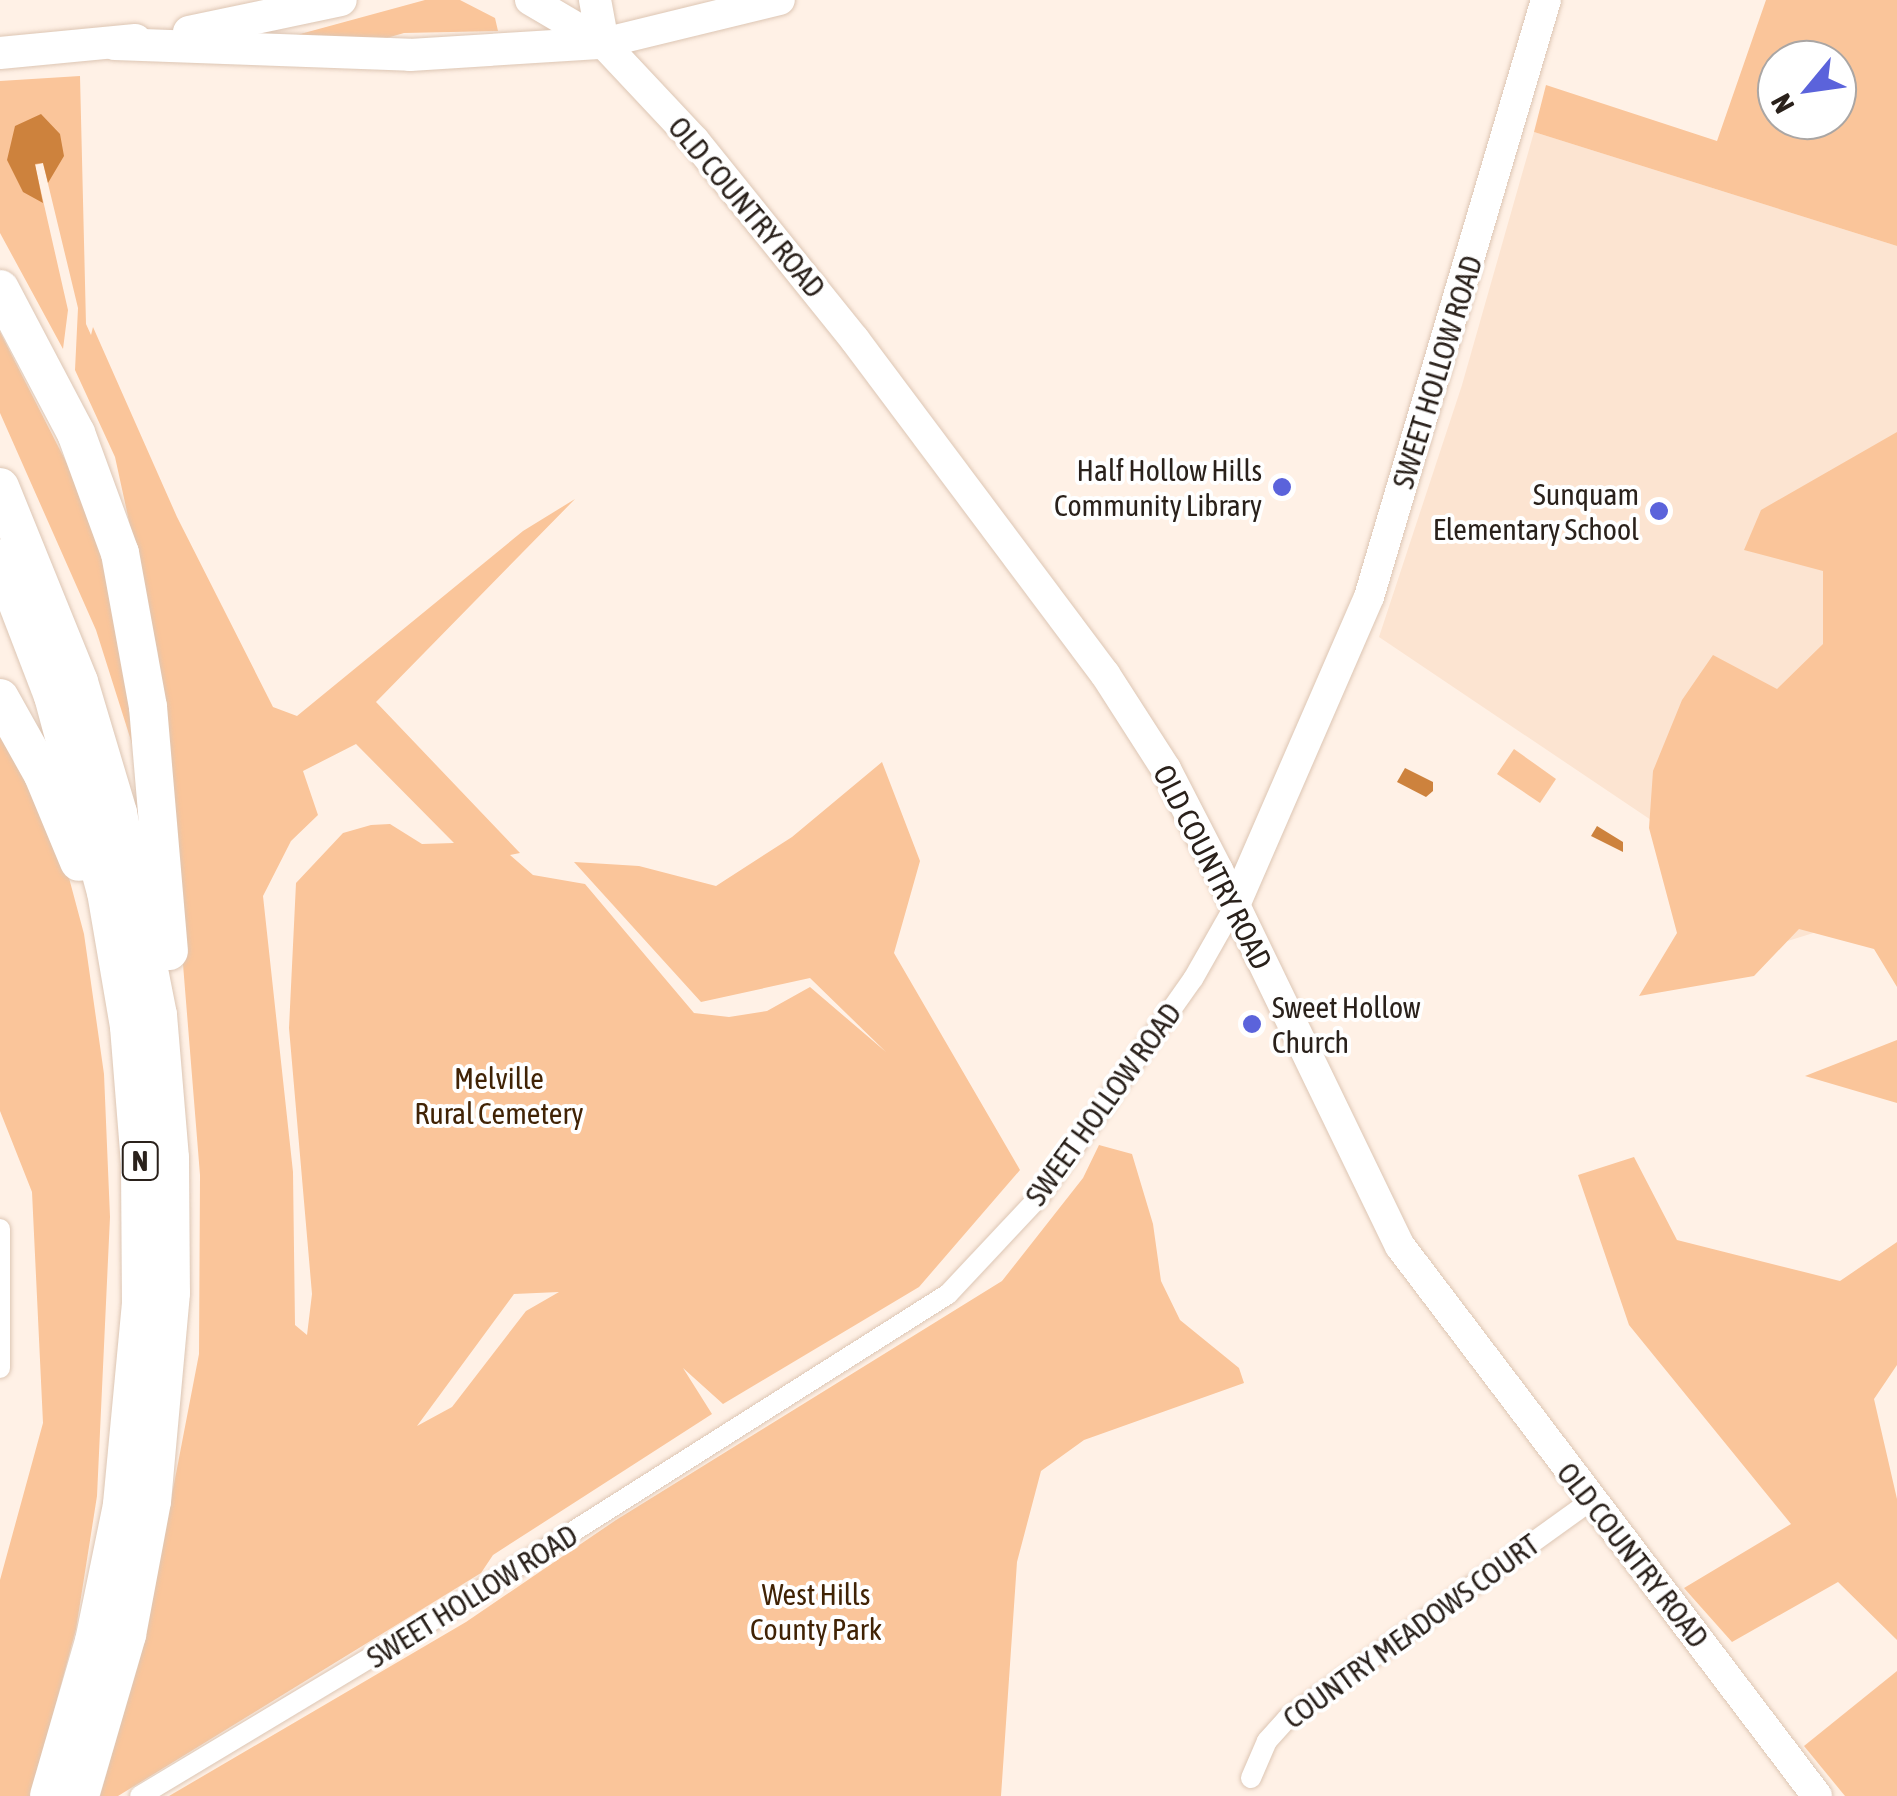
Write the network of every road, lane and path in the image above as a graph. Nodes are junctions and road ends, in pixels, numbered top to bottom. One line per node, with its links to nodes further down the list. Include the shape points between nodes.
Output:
1 (341, 0): 7 (main road)
2 (530, 0): 6 (main road, OLD COUNTRY ROAD)
3 (595, 0): 6 (main road)
4 (780, 0): 6 (main road)
5 (1546, 0): 13 (main road, SWEET HOLLOW ROAD, via 1369,597)
6 (602, 43): 7 (main road, via 410,55); 13 (main road, OLD COUNTRY ROAD, via 729,182 1008,542 1166,770)
7 (115, 44): 8 (main road)
8 (0, 53)
9 (0, 288): 15 (highway, via 88,461 134,610 178,1054)
10 (0, 487): 15 (highway, N, via 73,666 118,813 158,1015)
11 (0, 558): 14 (highway, N, via 53,696 91,828)
12 (0, 698): 14 (highway, via 78,858)
13 (1235, 905): 18 (main road, OLD COUNTRY ROAD, via 1400,1246); 21 (street, SWEET HOLLOW ROAD, via 1193,979 1040,1196 948,1294 430,1622)
14 (132, 1062): 20 (highway, N, via 142,1233 130,1436)
15 (170, 1158): 20 (highway, N, via 162,1433 126,1635)
16 (0, 1229): 17 (street)
17 (0, 1368)
18 (1590, 1501): 19 (street, COUNTRY MEADOWS COURT, via 1287,1719 1267,1742); 22 (main road, OLD COUNTRY ROAD)
19 (1251, 1778)
20 (68, 1786)
21 (140, 1796)
22 (1817, 1796)

